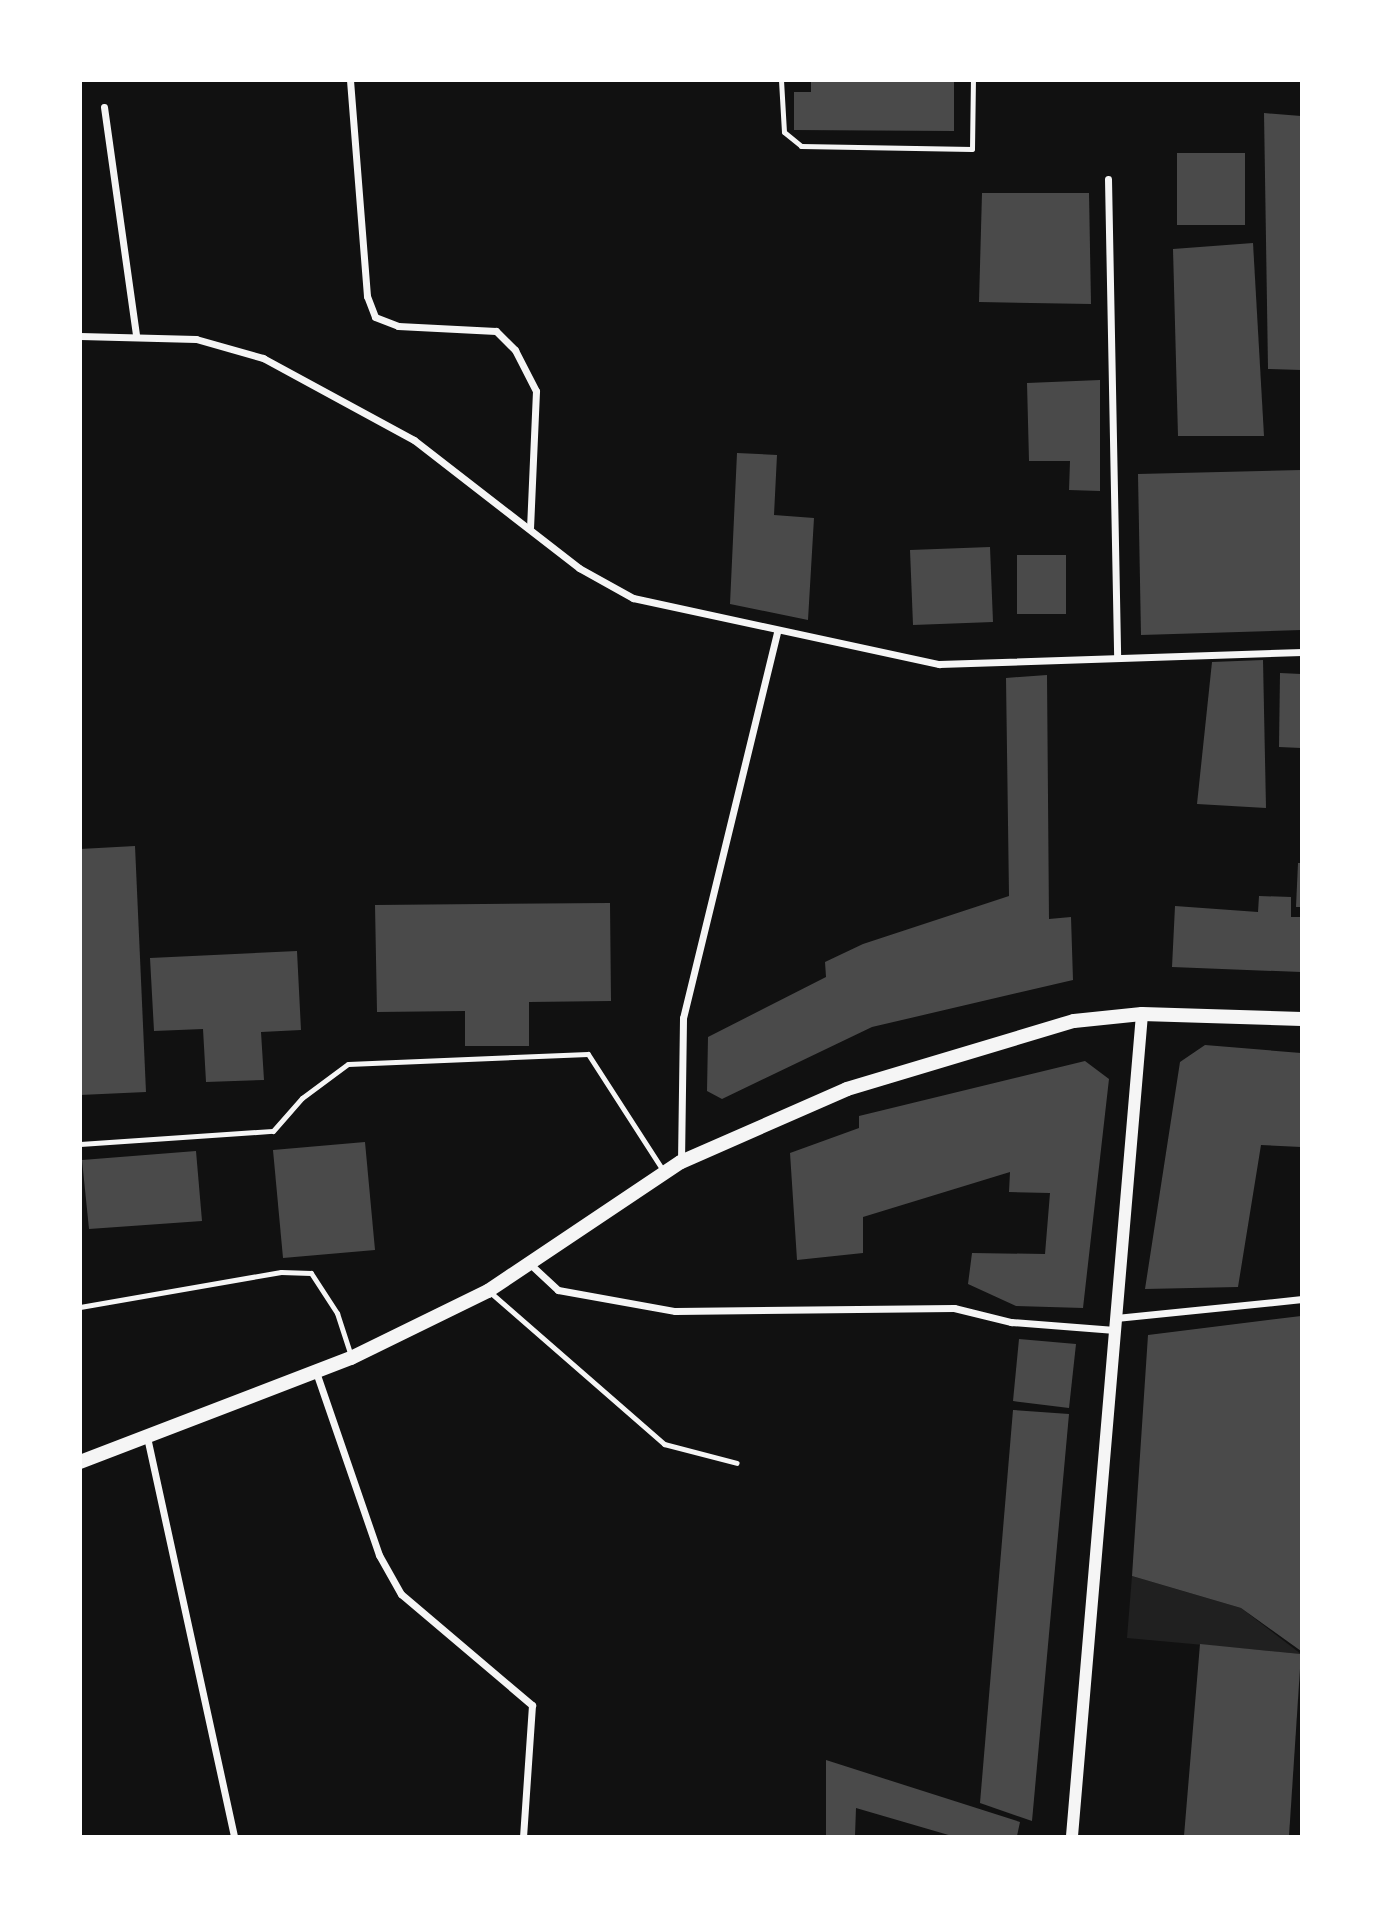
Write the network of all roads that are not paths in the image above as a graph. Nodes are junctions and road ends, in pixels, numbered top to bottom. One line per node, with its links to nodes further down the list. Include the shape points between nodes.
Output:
1 (350, 80): 8 (street, via 367,296 375,317 398,326 496,331 515,349 536,391)
2 (781, 80): 3 (lane, via 784,132 801,146 972,149)
3 (973, 80)
4 (104, 107): 7 (street)
5 (1108, 179): 11 (street)
6 (80, 336): 7 (street)
7 (136, 336): 8 (street, via 196,339 262,358 414,440)
8 (530, 527): 9 (street, via 579,568 633,598)
9 (777, 631): 11 (street, via 939,664); 15 (street, via 683,1017)
10 (1301, 652): 11 (street)
11 (1117, 657)
12 (1142, 1014): 13 (main road); 15 (main road, via 1074,1021 965,1049 847,1088); 21 (street)
13 (1301, 1019)
14 (80, 1144): 16 (lane, via 273,1131 302,1098 348,1064 588,1054)
15 (681, 1162): 16 (main road)
16 (666, 1174): 17 (main road)
17 (530, 1264): 18 (main road); 21 (street, via 558,1290 675,1311 954,1308 1011,1322)
18 (488, 1291): 22 (main road); 26 (lane, via 664,1444)
19 (1301, 1299): 21 (street)
20 (80, 1307): 22 (lane, via 281,1272 311,1273 337,1314)
21 (1115, 1324): 29 (street)
22 (351, 1358): 23 (main road)
23 (316, 1372): 24 (main road); 28 (street, via 379,1555 401,1594 532,1705)
24 (147, 1437): 25 (main road); 27 (street)
25 (80, 1462)
26 (737, 1463)
27 (234, 1836)
28 (523, 1836)
29 (1072, 1836)

